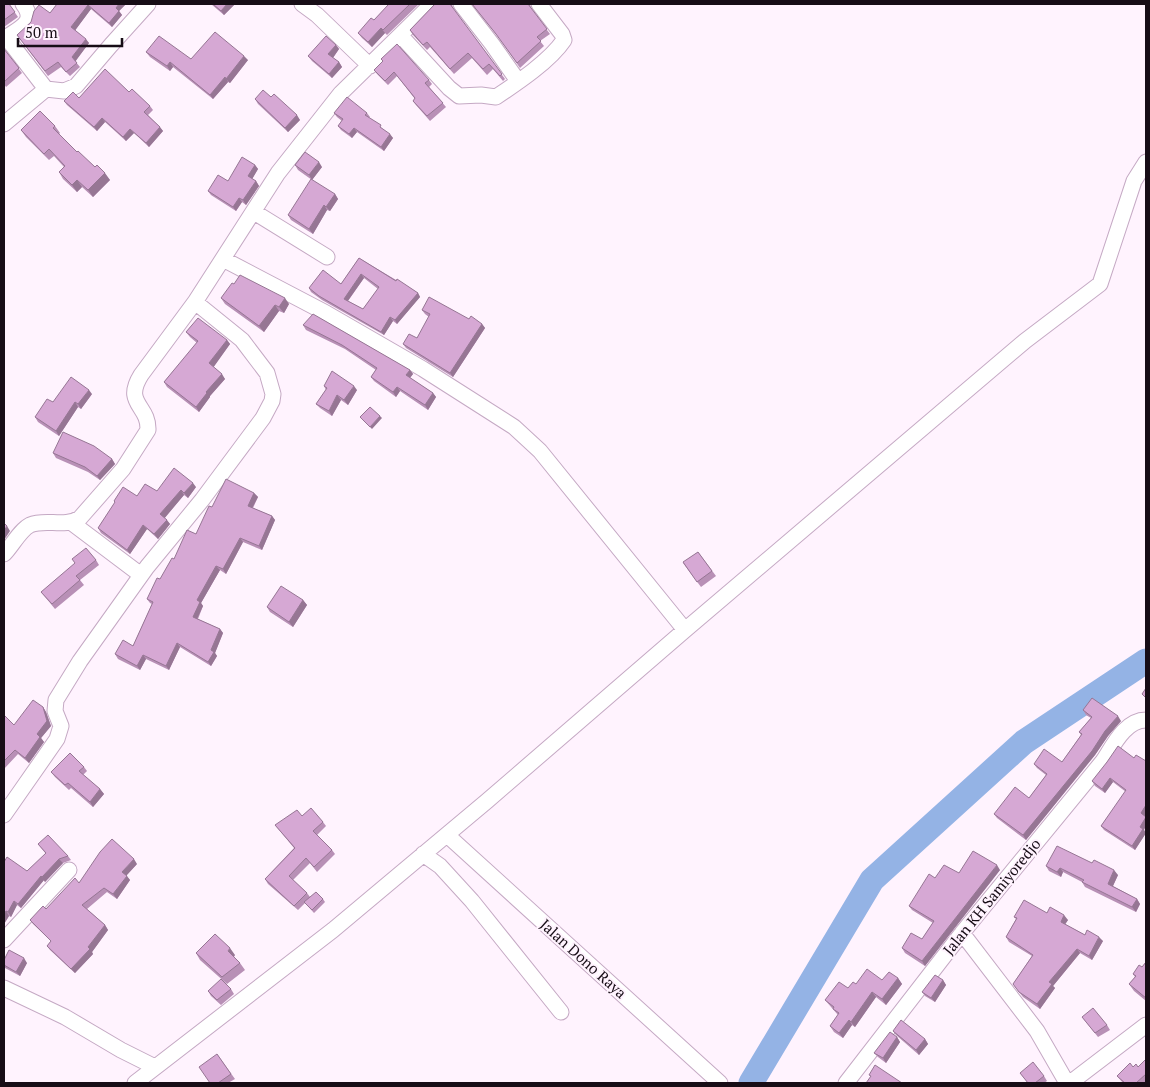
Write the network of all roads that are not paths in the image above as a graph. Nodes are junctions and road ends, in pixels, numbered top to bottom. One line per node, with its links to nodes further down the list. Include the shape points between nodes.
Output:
1 (23, 4): 8 (street, via 28,11 28,20)
2 (148, 4): 11 (street, via 76,86 64,92)
3 (302, 4): 9 (street)
4 (432, 4): 7 (street)
5 (461, 4): 10 (street)
6 (539, 4): 10 (street, via 564,40 560,47)
7 (400, 36): 9 (street); 10 (street, via 459,96 496,97)
8 (5, 38): 11 (street)
9 (370, 66): 14 (street, via 342,93 278,173)
10 (518, 81)
11 (46, 89): 12 (street)
12 (4, 124)
13 (1146, 162): 21 (street, via 1134,181 1100,284 1025,341)
14 (254, 212): 15 (street); 16 (street)
15 (327, 257)
16 (223, 259): 17 (street); 21 (street, via 415,364 514,427 540,451)
17 (195, 302): 18 (street, via 135,384 134,396 148,425 145,437 123,469); 20 (street, via 242,340 267,374 272,401 215,482)
18 (72, 523): 19 (street, via 28,526); 20 (street)
19 (4, 554)
20 (141, 575): 23 (street, via 56,700 55,711 61,726 58,739)
21 (685, 630): 24 (street)
22 (1146, 720): 27 (street, Jalan KH Samiyoredjo, via 1133,723 1124,731)
23 (4, 815)
24 (447, 834): 25 (street); 34 (street, Jalan Dono Raya)
25 (423, 854): 30 (street, via 440,866 472,901); 32 (street, via 332,930)
26 (69, 870): 28 (street)
27 (962, 934): 35 (street, Jalan KH Samiyoredjo); 36 (street, via 1037,1031)
28 (4, 940)
29 (4, 988): 32 (street, via 65,1017)
30 (561, 1012)
31 (1146, 1025): 36 (street)
32 (155, 1067): 33 (street)
33 (135, 1083)
34 (720, 1083)
35 (846, 1083)
36 (1068, 1083)

